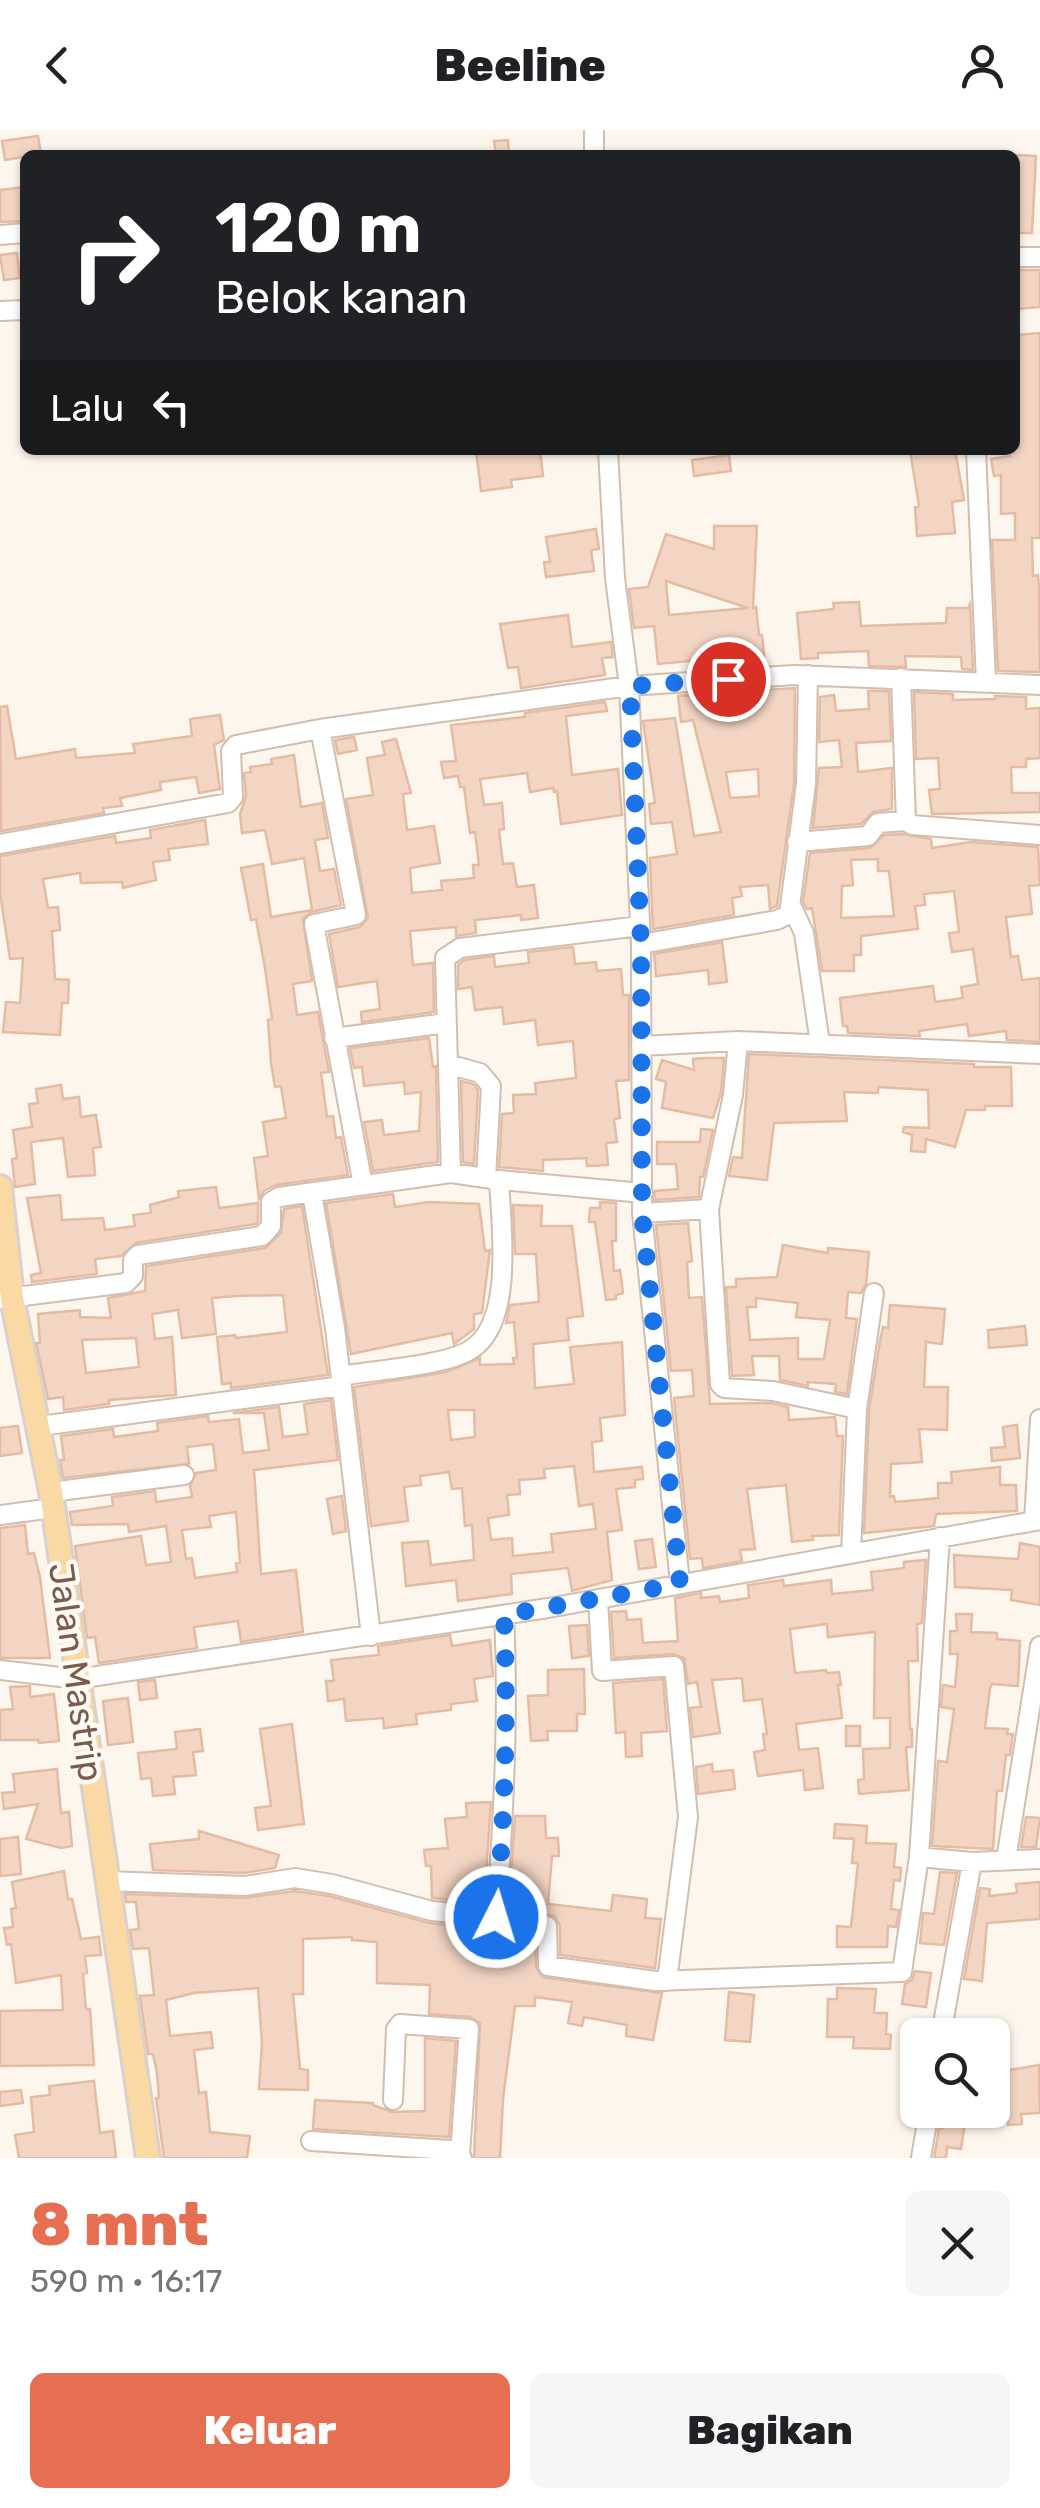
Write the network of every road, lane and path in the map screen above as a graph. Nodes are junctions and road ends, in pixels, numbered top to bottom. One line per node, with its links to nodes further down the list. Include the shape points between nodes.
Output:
1 (608, 455): 7 (street)
2 (976, 455): 5 (street)
3 (808, 675): 4 (street); 7 (street); 11 (street, via 806,784)
4 (901, 678): 5 (street); 9 (street)
5 (986, 681): 6 (street)
6 (1040, 684)
7 (630, 686): 8 (street); 14 (street)
8 (320, 729): 12 (street, via 232,748 234,797 228,803); 16 (street, via 356,915 314,924)
9 (906, 821): 10 (street); 11 (street, via 878,823 868,836)
10 (1040, 834)
11 (797, 842): 13 (street)
12 (0, 844)
13 (792, 908): 14 (street, via 777,920); 18 (street, via 804,933)
14 (640, 935): 15 (street, via 454,950 444,962); 19 (street)
15 (446, 1023): 16 (street); 21 (street)
16 (334, 1038): 24 (street)
17 (738, 1041): 18 (street); 19 (street); 28 (street)
18 (820, 1044): 20 (street)
19 (641, 1046): 27 (street)
20 (1040, 1054)
21 (448, 1064): 22 (street); 23 (street, via 480,1073 491,1086)
22 (451, 1172): 23 (street); 24 (street)
23 (493, 1179): 27 (street); 31 (street, via 501,1288 479,1344 456,1356)
24 (362, 1185): 26 (street)
25 (0, 1188): 30 (main road, Jalan Mastrip)
26 (312, 1193): 30 (street, via 274,1198 271,1226 262,1236 142,1253 126,1282); 31 (street)
27 (642, 1203): 28 (street); 41 (street)
28 (709, 1209): 32 (street, via 722,1387)
29 (874, 1294): 32 (street)
30 (6, 1298): 34 (main road, Jalan Mastrip)
31 (342, 1381): 34 (street); 44 (street)
32 (858, 1409): 40 (street)
33 (1040, 1419): 38 (street)
34 (40, 1426): 36 (main road, Jalan Mastrip)
35 (184, 1475): 36 (street)
36 (52, 1500): 37 (street); 47 (main road, Jalan Mastrip)
37 (0, 1514)
38 (1037, 1521): 39 (street)
39 (940, 1537): 40 (street); 48 (street)
40 (850, 1554): 41 (street)
41 (680, 1584): 42 (street)
42 (598, 1599): 43 (street); 54 (street, via 602,1670 674,1666 688,1817)
43 (504, 1615): 44 (street); 53 (street, via 505,1806)
44 (370, 1636): 47 (street)
45 (1040, 1646): 50 (street)
46 (0, 1670): 47 (street)
47 (78, 1679): 52 (main road, Jalan Mastrip)
48 (919, 1857): 51 (street); 54 (street, via 902,1972)
49 (1040, 1859): 50 (street)
50 (1006, 1860): 51 (street)
51 (972, 1862): 55 (street)
52 (106, 1881): 53 (street, via 245,1886 295,1878 432,1912); 61 (main road, Jalan Mastrip)
53 (496, 1917): 54 (street, via 547,1926 550,1967)
54 (667, 1981)
55 (945, 2018)
56 (394, 2100): 60 (street, via 400,2024 469,2029)
57 (925, 2128): 62 (street)
58 (311, 2141): 59 (street)
59 (428, 2154): 60 (street, via 451,2150)
60 (461, 2156)
61 (148, 2158)
62 (921, 2158)

